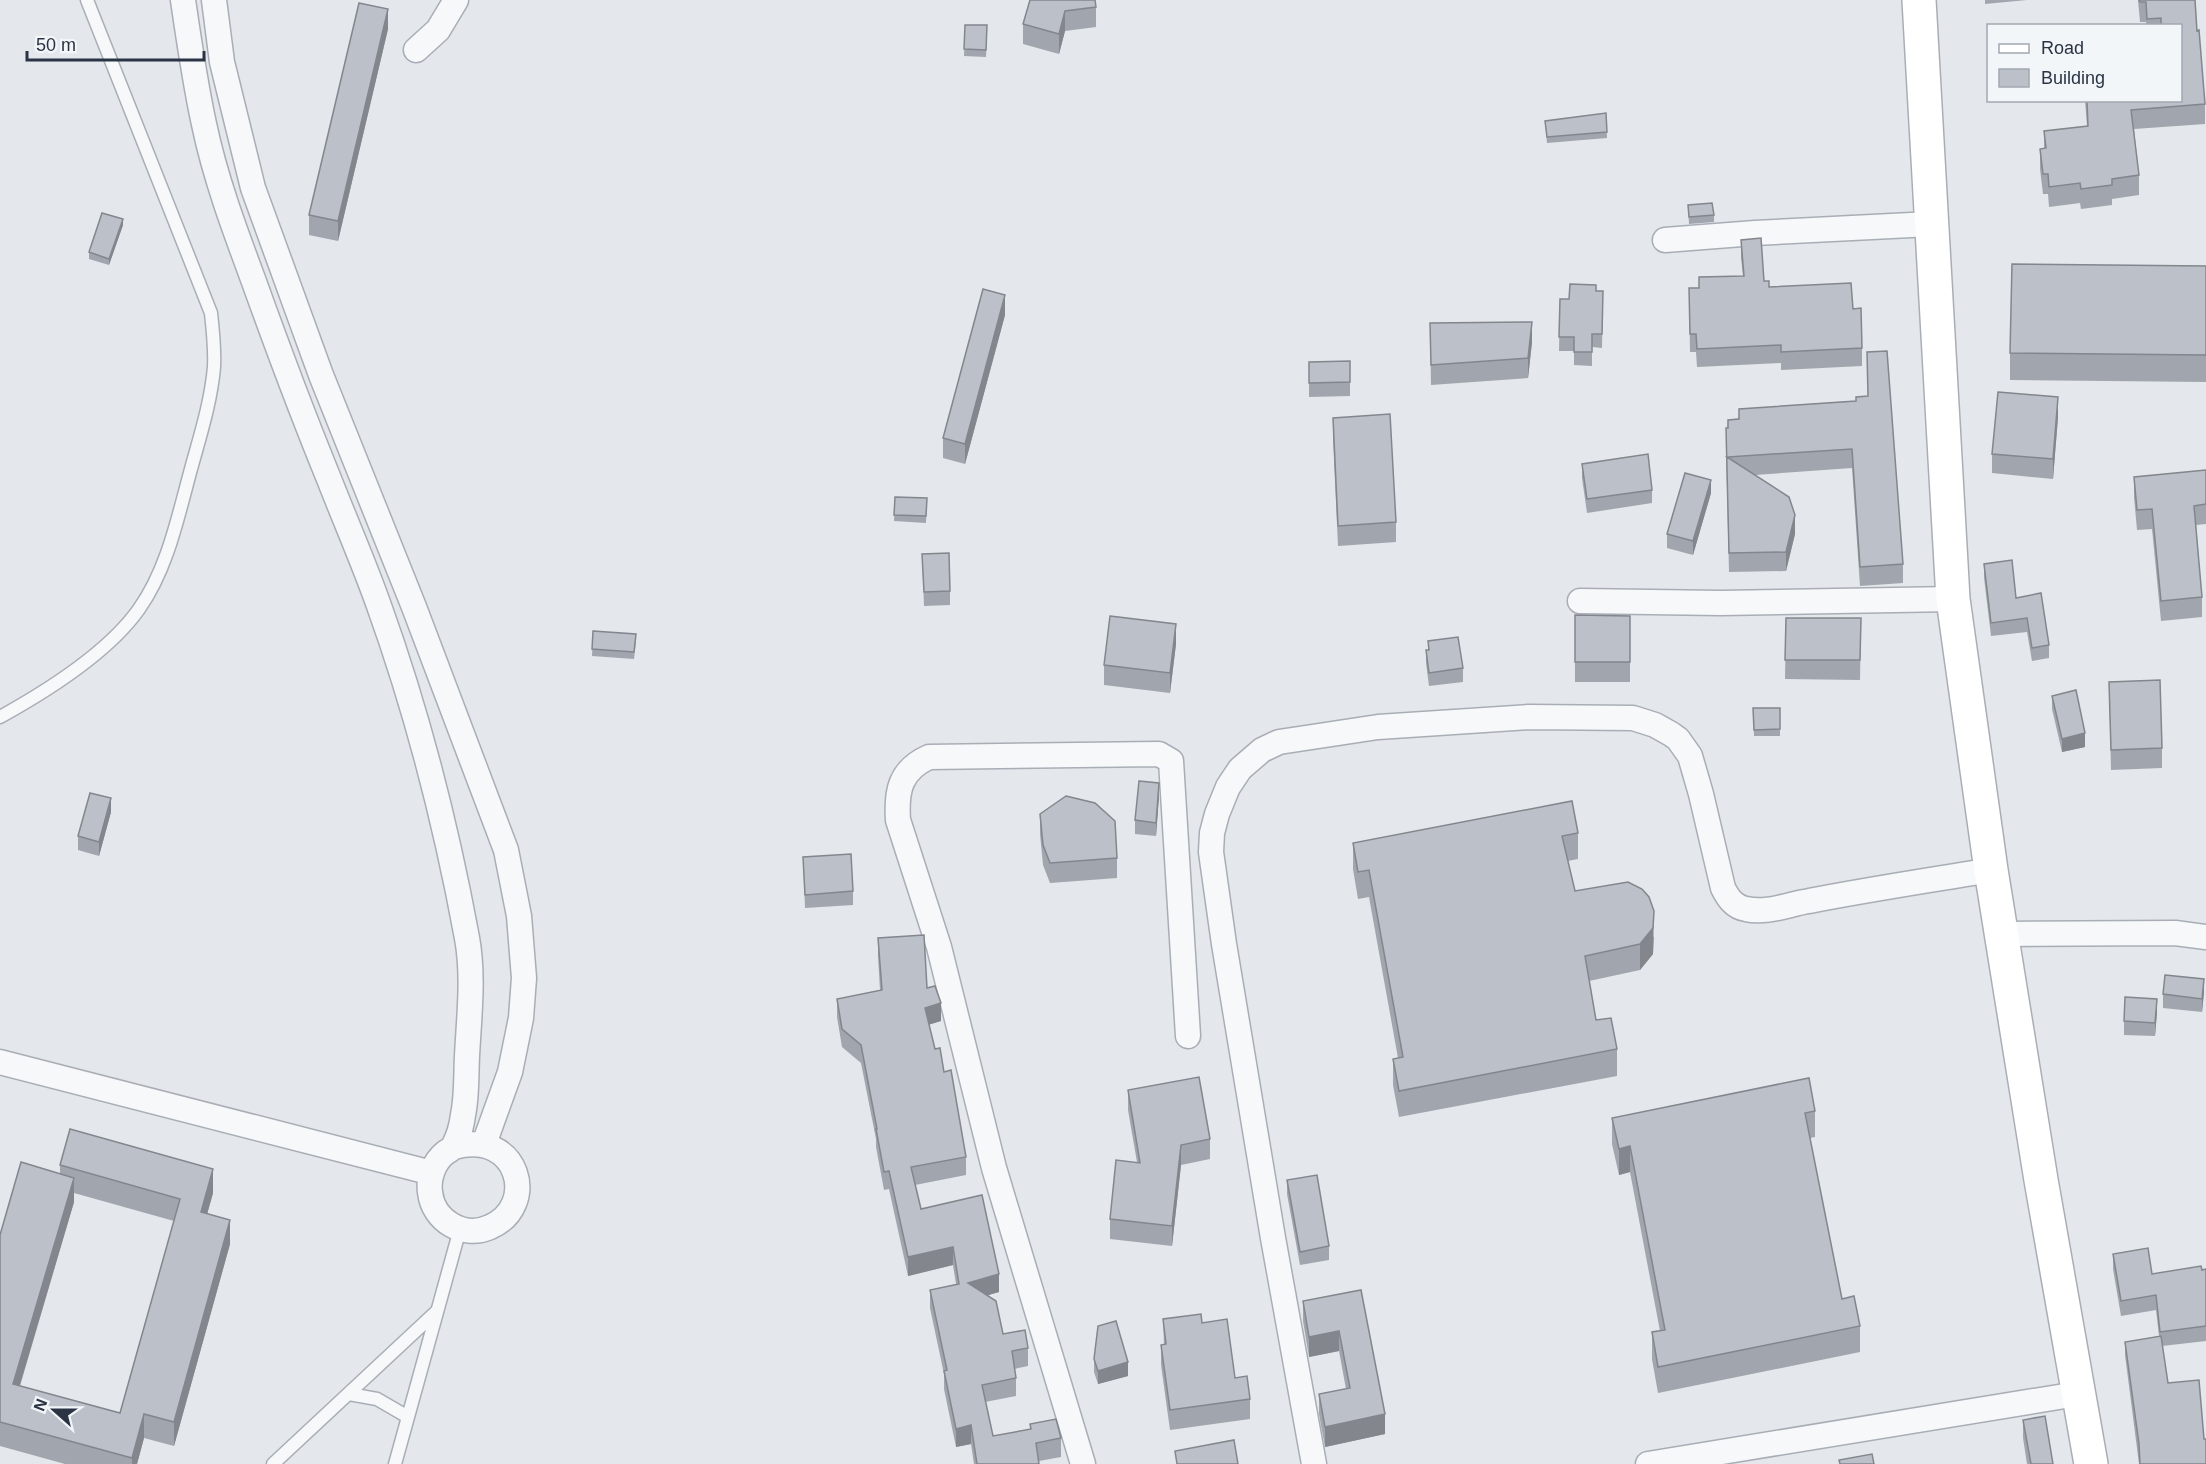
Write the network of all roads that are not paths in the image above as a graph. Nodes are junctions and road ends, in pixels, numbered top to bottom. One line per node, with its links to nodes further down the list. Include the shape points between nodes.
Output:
1 (87, 0): 11 (lane, via 211,313 214,367 204,420 169,546 140,608 120,632 62,679)
2 (183, 0): 18 (street, via 204,126 226,206 287,374 378,602 424,742 468,942 471,986 464,1112)
3 (214, 0): 17 (street, via 222,62 253,188 321,375 506,850 519,916 524,988 510,1072)
4 (456, 0): 6 (street, via 438,30)
5 (1919, 0): 7 (street)
6 (416, 50)
7 (1931, 224): 8 (street); 9 (street)
8 (1665, 240)
9 (1953, 599): 10 (street); 12 (street)
10 (1580, 601)
11 (0, 717)
12 (1991, 870): 13 (street); 28 (street, via 1766,910 1738,906 1723,888 1690,756 1671,734 1633,718 1529,717 1378,728 1278,742 1240,769 1227,787 1212,833 1211,852)
13 (2003, 934): 14 (street, via 2175,933); 23 (street)
14 (2206, 937)
15 (1188, 1036): 27 (street, via 1171,761 1159,754 929,757 914,764 903,778 897,800 898,820 939,947 994,1168)
16 (0, 1062): 19 (street)
17 (484, 1144): 18 (street); 20 (street, via 508,1160 515,1174 514,1204 494,1226 481,1231)
18 (454, 1147): 19 (street, via 443,1155)
19 (432, 1173): 20 (street, via 429,1194 434,1207 442,1219)
20 (460, 1229): 21 (lane)
21 (437, 1311): 22 (lane); 24 (lane)
22 (349, 1394): 24 (lane, via 377,1399); 25 (lane)
23 (2077, 1394): 29 (street); 30 (street)
24 (408, 1417): 26 (lane)
25 (273, 1464)
26 (395, 1464)
27 (1083, 1464)
28 (1314, 1464)
29 (1648, 1464)
30 (2091, 1464)

